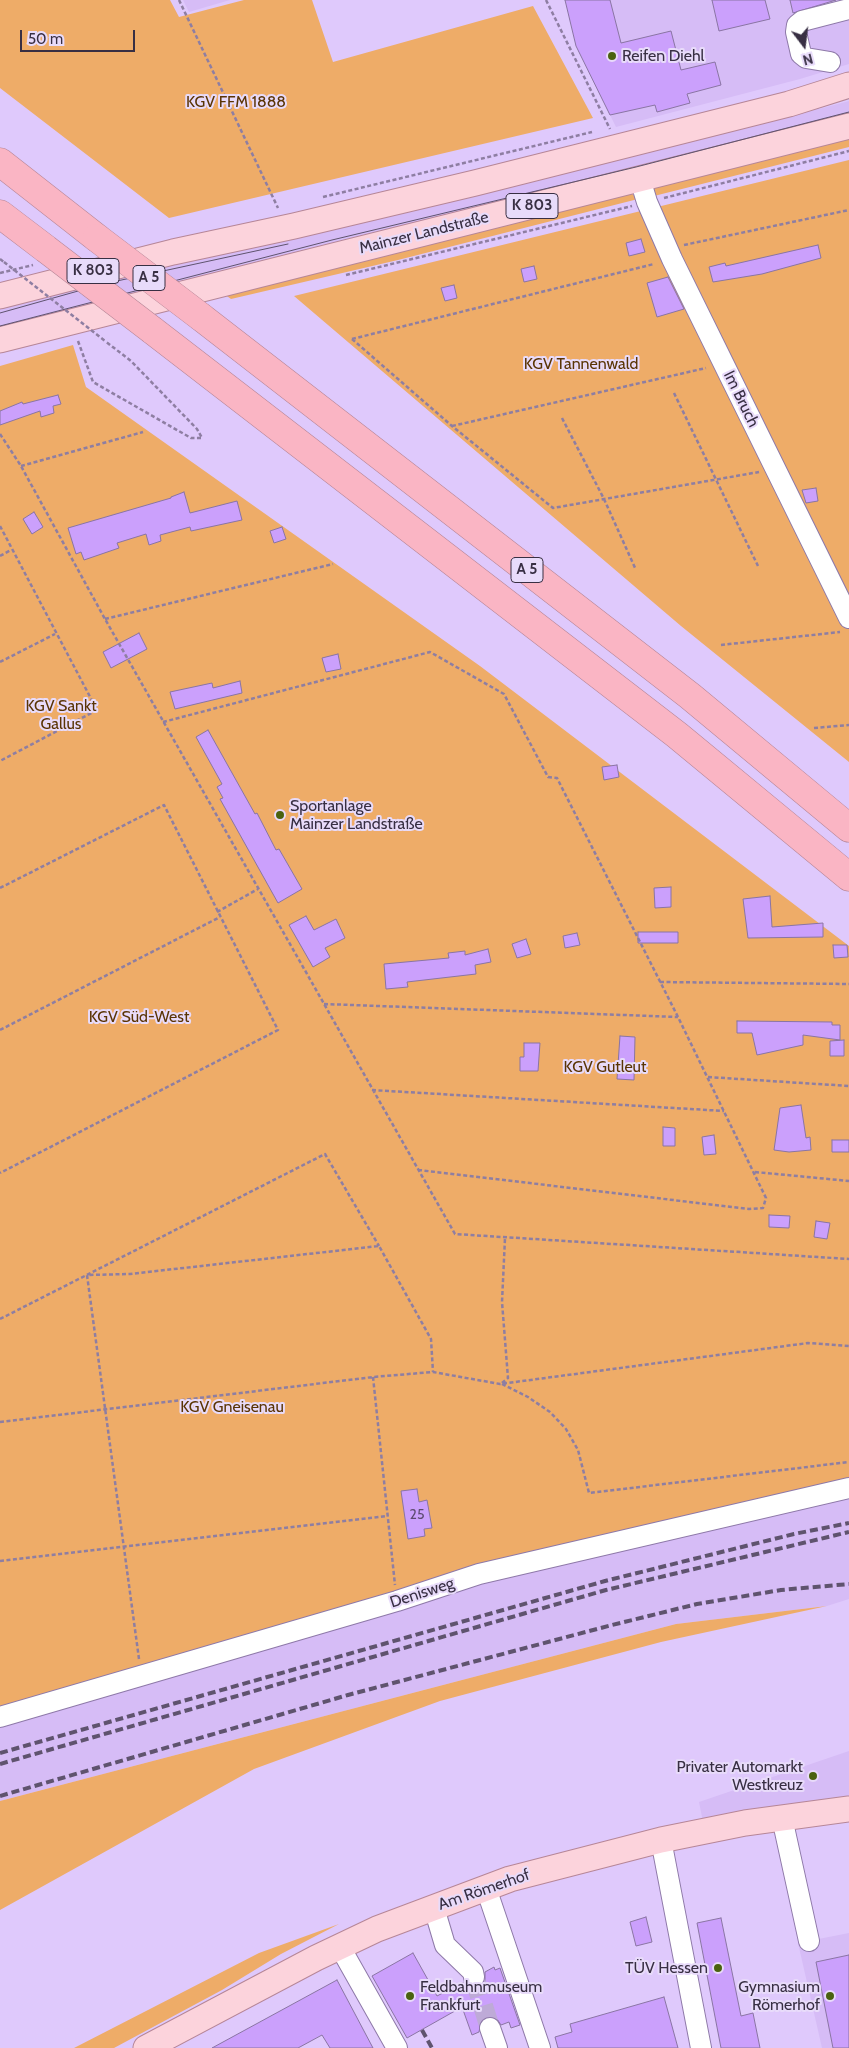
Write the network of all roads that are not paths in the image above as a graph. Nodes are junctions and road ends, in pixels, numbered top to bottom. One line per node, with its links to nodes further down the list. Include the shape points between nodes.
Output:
1 (849, 9): 2 (lane, via 797,25 801,54 806,58)
2 (830, 62)
3 (849, 85): 8 (main road, K 803, via 789,104 475,183 173,252)
4 (849, 126): 6 (main road, Mainzer Landstraße / K 803)
5 (0, 162): 11 (highway, A 5, bridge, via 690,696)
6 (640, 178): 9 (main road, Mainzer Landstraße / K 803); 10 (lane, Im Bruch, via 672,260)
7 (0, 214): 12 (highway, A 5, bridge, via 42,256 152,330 677,735)
8 (0, 296)
9 (0, 340)
10 (849, 618)
11 (849, 828)
12 (849, 877)
13 (849, 1488): 14 (lane, Denisweg, via 479,1574)
14 (0, 1717)
15 (849, 1809): 16 (main road, Am Römerhof)
16 (782, 1818): 17 (main road, Am Römerhof); 20 (lane)
17 (661, 1840): 18 (main road, Am Römerhof); 28 (lane)
18 (486, 1888): 19 (main road, Am Römerhof); 27 (lane)
19 (434, 1908): 21 (main road, Am Römerhof); 22 (lane, via 445,1946 473,1972)
20 (809, 1941)
21 (340, 1947): 24 (main road, Am Römerhof); 25 (lane)
22 (474, 1977)
23 (490, 2028): 26 (lane)
24 (146, 2048)
25 (397, 2048)
26 (497, 2048)
27 (540, 2048)
28 (702, 2048)

